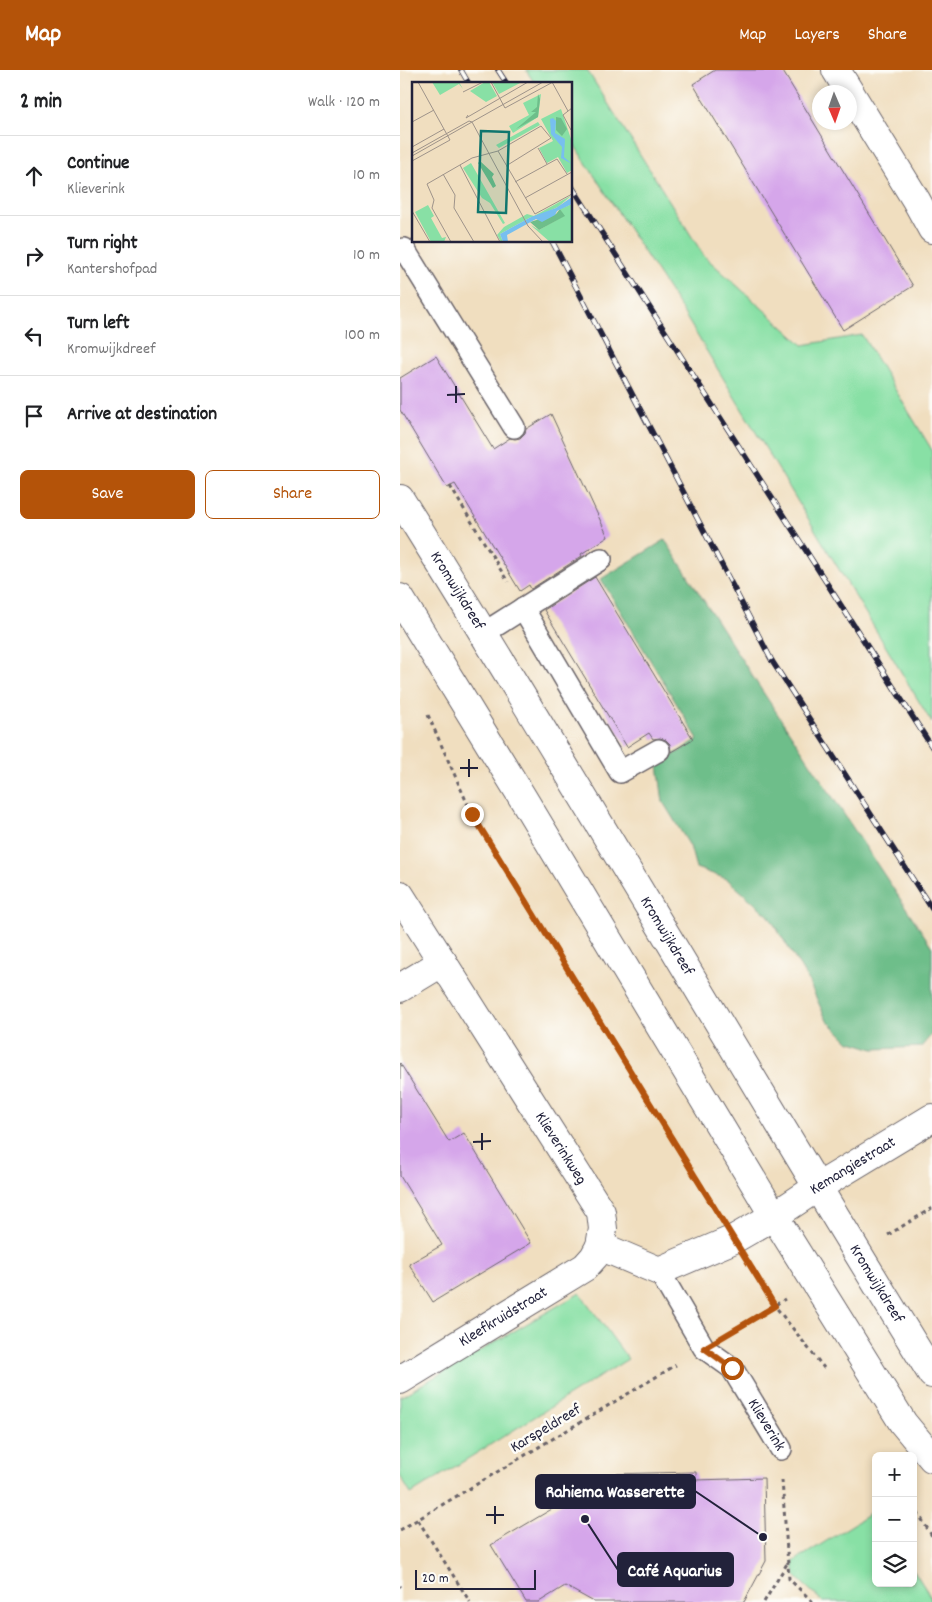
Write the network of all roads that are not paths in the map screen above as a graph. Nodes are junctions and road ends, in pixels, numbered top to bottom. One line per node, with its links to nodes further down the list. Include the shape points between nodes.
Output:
1 (836, 70): 2 (main road)
2 (924, 199): 3 (main road)
3 (932, 229)
4 (400, 252): 5 (lane, via 404,249)
5 (514, 427)
6 (400, 499): 10 (main road, Kromwijkdreef)
7 (601, 559): 9 (lane)
8 (400, 598): 17 (main road)
9 (523, 608): 10 (lane); 11 (lane, via 620,772)
10 (484, 633): 16 (main road, Kromwijkdreef)
11 (659, 750)
12 (400, 894): 13 (main road, Klieverinkweg)
13 (444, 962): 14 (main road); 18 (main road, Klieverinkweg, via 601,1212)
14 (400, 988)
15 (932, 1118): 16 (main road, Kemangiestraat)
16 (818, 1187): 17 (main road, Kemangiestraat); 20 (main road, Kromwijkdreef)
17 (774, 1216): 19 (main road, via 734,1239); 23 (main road, via 903,1423)
18 (600, 1246): 19 (main road); 21 (main road, Kleefkruidstraat, via 585,1267)
19 (659, 1271): 22 (lane, Klieverink, via 704,1348 732,1368)
20 (932, 1374)
21 (400, 1380)
22 (781, 1449)
23 (932, 1458)

